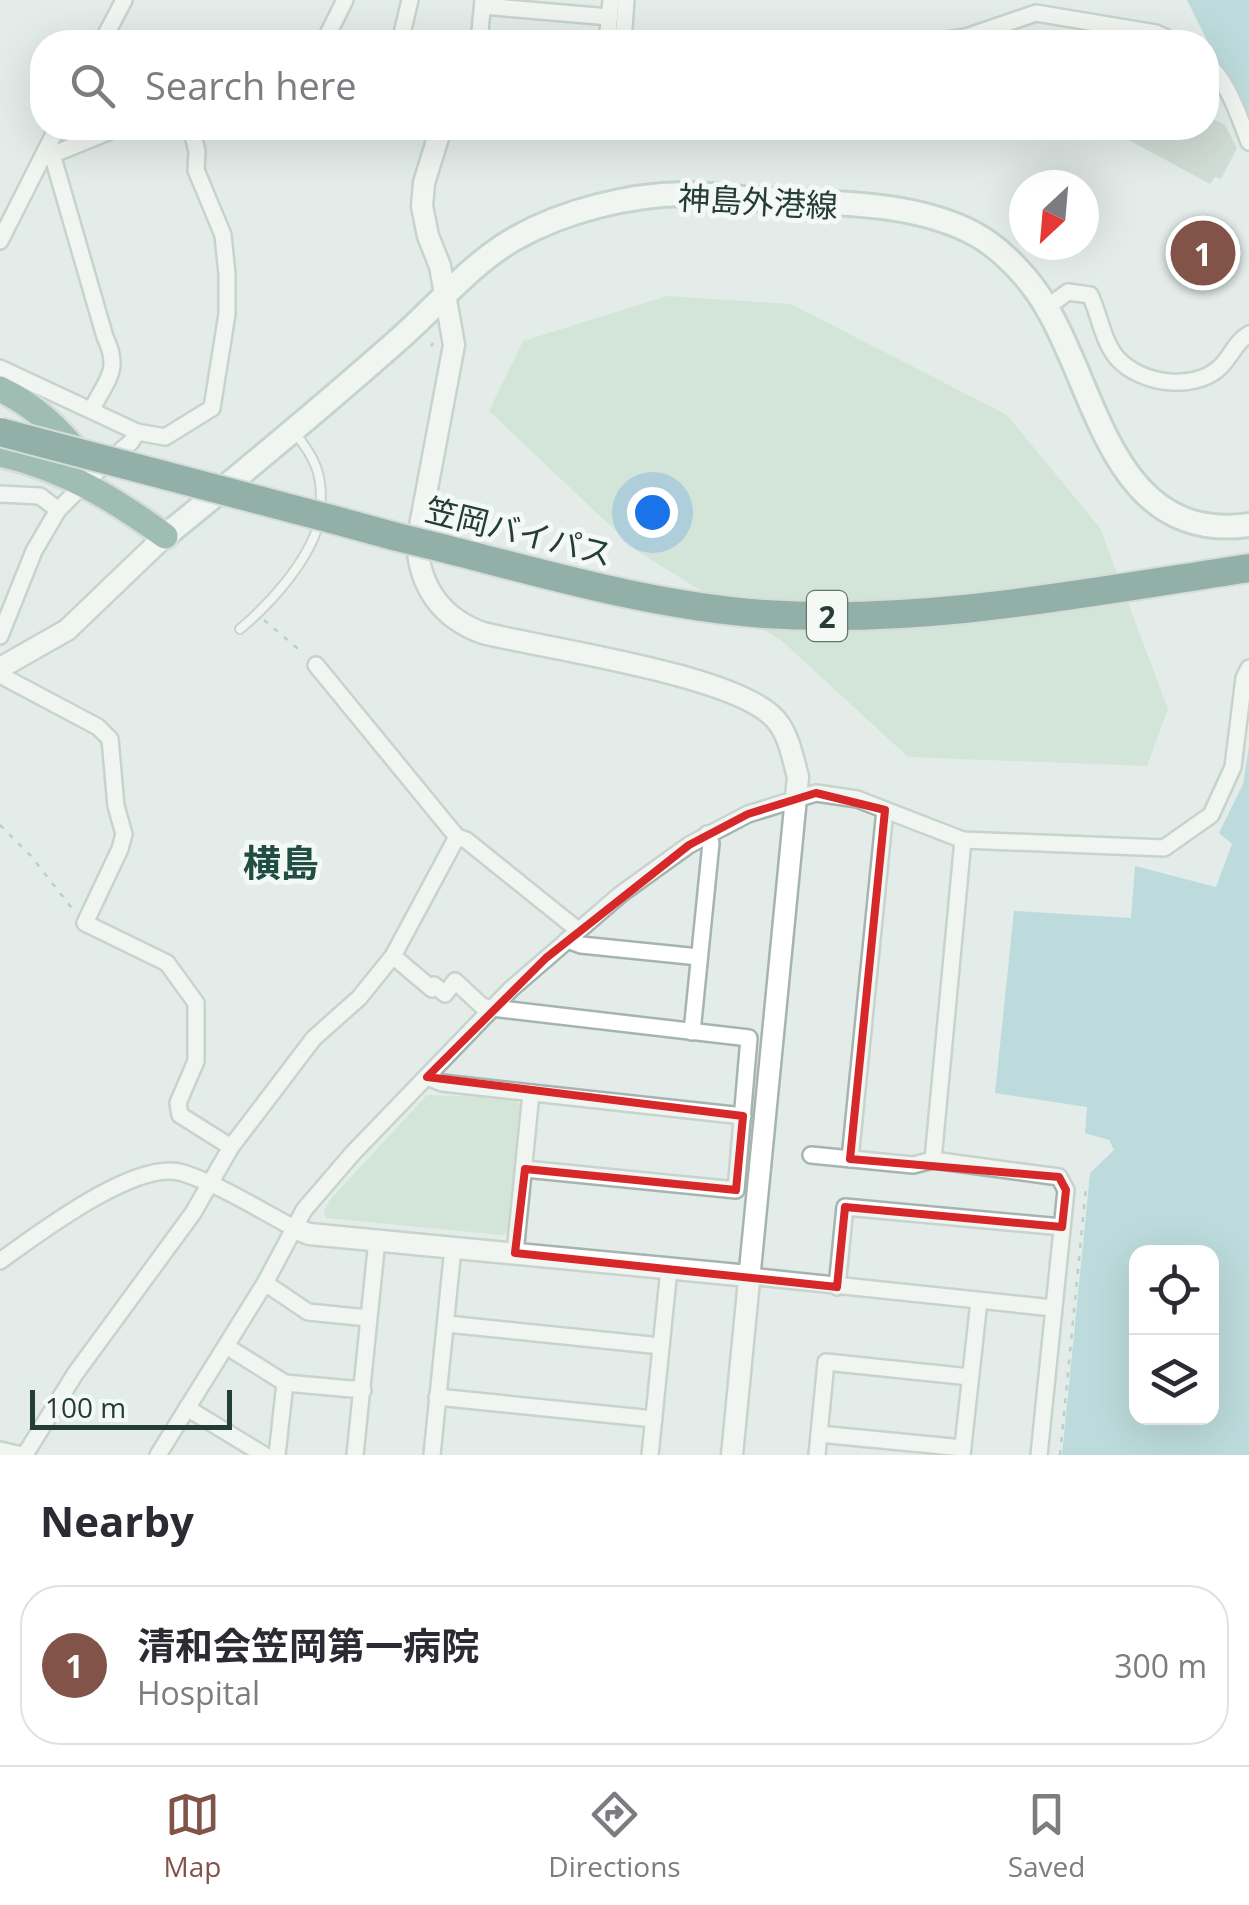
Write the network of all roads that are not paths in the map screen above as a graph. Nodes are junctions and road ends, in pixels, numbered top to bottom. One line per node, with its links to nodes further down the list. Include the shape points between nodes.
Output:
1 (124, 0): 8 (street)
2 (344, 0): 9 (street)
3 (410, 0): 10 (street)
4 (611, 0): 7 (street)
5 (626, 0): 13 (street)
6 (483, 3): 7 (street); 11 (street)
7 (610, 17): 12 (street)
8 (108, 30)
9 (330, 30)
10 (403, 30)
11 (480, 30)
12 (608, 30)
13 (624, 30)
14 (987, 30): 15 (street, via 1036,14)
15 (1143, 30)
16 (1219, 78): 21 (street)
17 (53, 140): 22 (street)
18 (88, 140): 22 (street)
19 (194, 140): 31 (street, via 196,170 224,235 227,274 212,408 165,437)
20 (437, 140): 24 (street, via 422,206)
21 (1249, 142)
22 (48, 156): 23 (street); 29 (street, via 114,356)
23 (0, 241)
24 (444, 297): 25 (main road, 神島外港線, via 515,238 560,218 682,194 935,218 976,234 1014,265); 32 (main road, 神島外港線); 45 (street, via 454,346 417,542 430,593 447,614 483,634 707,682 758,704 788,741)
25 (1047, 307): 26 (street, via 1068,292 1090,295 1118,360 1159,380 1201,380); 37 (main road, 神島外港線, via 1134,484 1178,516 1226,528)
26 (1249, 334)
27 (0, 368): 29 (street)
28 (0, 389): 34 (highway, via 52,423)
29 (92, 409): 31 (street)
30 (0, 432): 39 (highway, 笠岡バイパス / 2, bridge, via 562,579 762,614 960,611)
31 (137, 432): 34 (street)
32 (294, 432): 38 (main road, 神島外港線); 40 (lane, via 321,476 318,525 313,541)
33 (0, 454): 34 (highway)
34 (89, 480): 36 (street); 38 (highway)
35 (0, 494): 36 (street, via 40,496)
36 (58, 510): 41 (street)
37 (1249, 525)
38 (166, 536): 44 (street, via 66,630)
39 (1249, 568)
40 (240, 629)
41 (0, 636)
42 (316, 665): 48 (street)
43 (1249, 668): 49 (street, via 1233,767 1211,815 1179,840 1164,848)
44 (0, 671): 58 (street, via 110,740 124,834 85,923 167,963 190,992 196,1003 196,1061 178,1103 180,1115)
45 (799, 796): 46 (street, via 837,794); 47 (street); 71 (street)
46 (885, 810): 49 (street); 60 (street)
47 (708, 834): 50 (street); 52 (street)
48 (457, 838): 50 (street, via 522,882); 51 (street)
49 (963, 840): 61 (street)
50 (573, 935): 52 (street, via 581,945); 53 (street)
51 (393, 956): 53 (street, via 432,989 445,994 456,981); 58 (street, via 314,1038)
52 (699, 957): 54 (street)
53 (492, 1008): 54 (street); 55 (street)
54 (692, 1032): 57 (street, via 749,1038)
55 (427, 1078): 56 (street); 65 (street, via 353,1153)
56 (531, 1093): 57 (street); 62 (street)
57 (742, 1116): 62 (street, via 736,1190)
58 (230, 1147): 63 (street)
59 (811, 1155): 60 (street)
60 (850, 1159): 61 (street, via 914,1165)
61 (934, 1160): 64 (street, via 1059,1177 1065,1185)
62 (525, 1169): 68 (street)
63 (210, 1186): 65 (street); 69 (street, via 180,1172 125,1179); 87 (street, via 26,1453)
64 (1062, 1227): 73 (street, via 845,1207); 75 (street)
65 (294, 1228): 66 (street); 72 (street)
66 (377, 1240): 67 (street); 76 (street)
67 (452, 1248): 68 (street); 77 (street)
68 (514, 1253): 70 (street)
69 (0, 1261)
70 (669, 1269): 71 (street); 79 (street)
71 (749, 1276): 73 (street); 95 (street)
72 (264, 1283): 76 (street, via 308,1312); 78 (street)
73 (837, 1287): 74 (street)
74 (979, 1301): 75 (street); 80 (street)
75 (1054, 1308): 97 (street)
76 (368, 1318): 82 (street)
77 (446, 1324): 79 (street); 83 (street)
78 (226, 1346): 81 (street); 84 (street)
79 (661, 1346): 85 (street)
80 (970, 1377): 86 (street, via 826,1362); 88 (street)
81 (285, 1383): 82 (street); 91 (street)
82 (362, 1390): 92 (street)
83 (437, 1397): 85 (street); 93 (street)
84 (187, 1408): 89 (street); 90 (street)
85 (654, 1419): 94 (street)
86 (819, 1434): 88 (street); 96 (street)
87 (0, 1450)
88 (963, 1452)
89 (158, 1455)
90 (264, 1455)
91 (278, 1455)
92 (356, 1455)
93 (432, 1455)
94 (650, 1455)
95 (732, 1455)
96 (817, 1455)
97 (1039, 1455)

